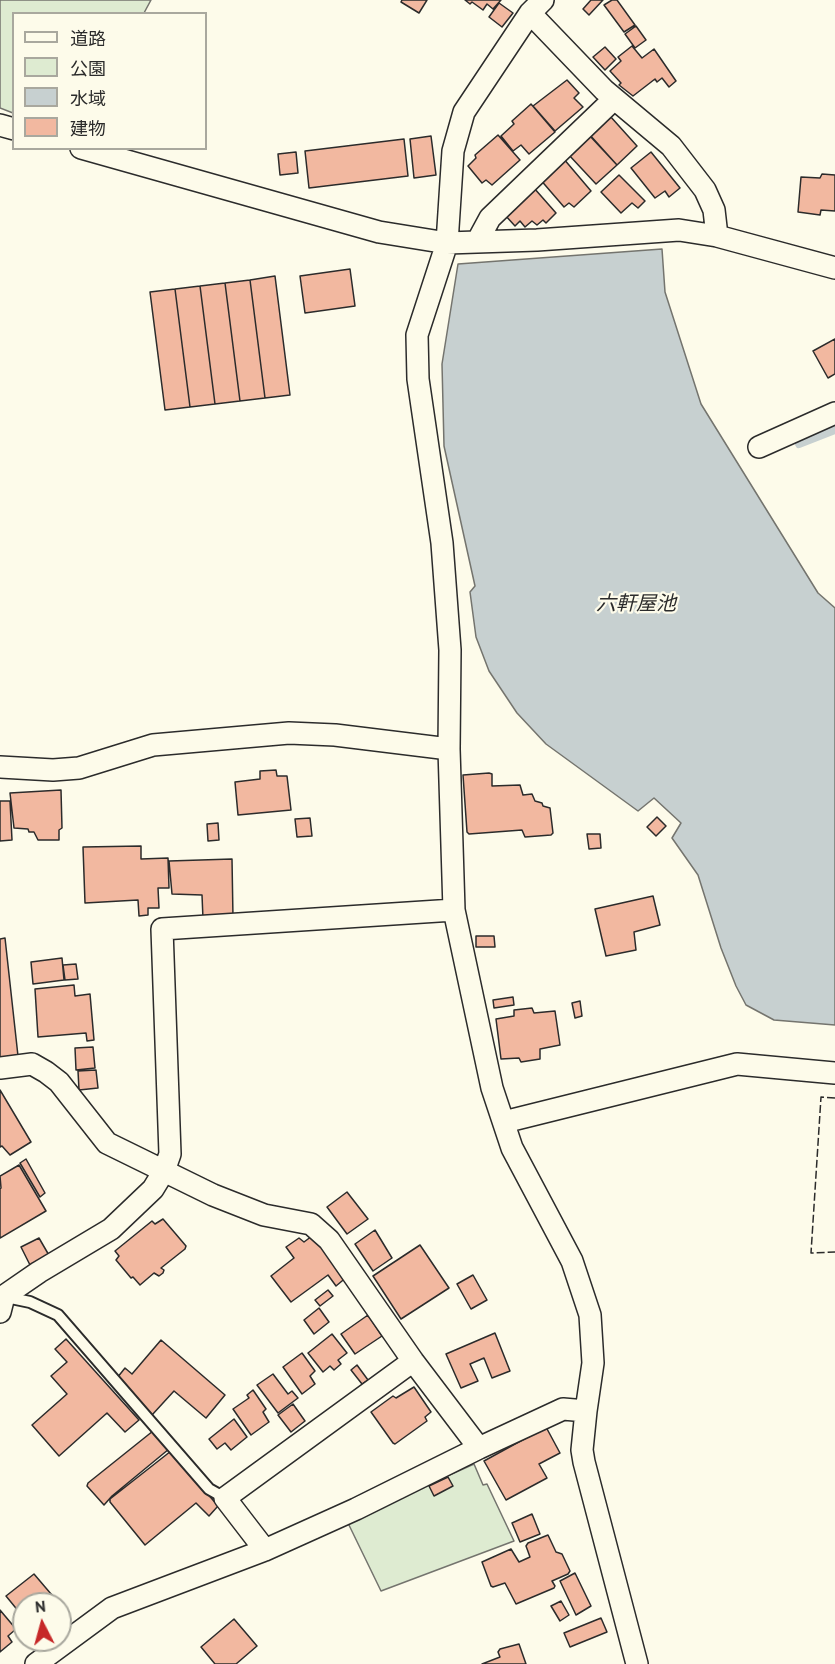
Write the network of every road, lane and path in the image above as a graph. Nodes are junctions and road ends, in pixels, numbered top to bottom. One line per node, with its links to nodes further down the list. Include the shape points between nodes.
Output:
1 (536, 6): 2 (street); 6 (street, via 464,112 453,151)
2 (614, 99): 4 (street, via 671,146 705,190 714,210); 5 (street, via 490,218)
3 (88, 150): 6 (street, via 379,232)
4 (717, 236): 5 (street, via 679,230); 7 (street)
5 (477, 242): 6 (street)
6 (447, 243): 10 (street, via 417,335 418,379 442,543 450,650)
7 (835, 268)
8 (835, 413): 9 (street)
9 (759, 447)
10 (449, 749): 11 (street, via 289,733 153,745 79,768); 12 (street)
11 (0, 767)
12 (453, 910): 15 (street, via 492,1088); 16 (street, via 162,929 170,1154)
13 (0, 1068): 16 (street, via 32,1064 46,1072 59,1082 107,1143)
14 (835, 1073): 15 (street, via 737,1064)
15 (504, 1122): 19 (street, via 512,1148 572,1261 590,1315 593,1363)
16 (164, 1171): 17 (street, via 153,1189 111,1229 39,1272); 18 (street, via 264,1215 311,1224 329,1240)
17 (1, 1302): 21 (lane, via 30,1302 58,1315 209,1489)
18 (413, 1361): 20 (street); 21 (street)
19 (586, 1411): 20 (street, via 563,1410); 24 (street, via 584,1462)
20 (480, 1448): 22 (street)
21 (225, 1498): 22 (street)
22 (264, 1550): 23 (street, via 112,1608)
23 (36, 1664)
24 (637, 1664)

